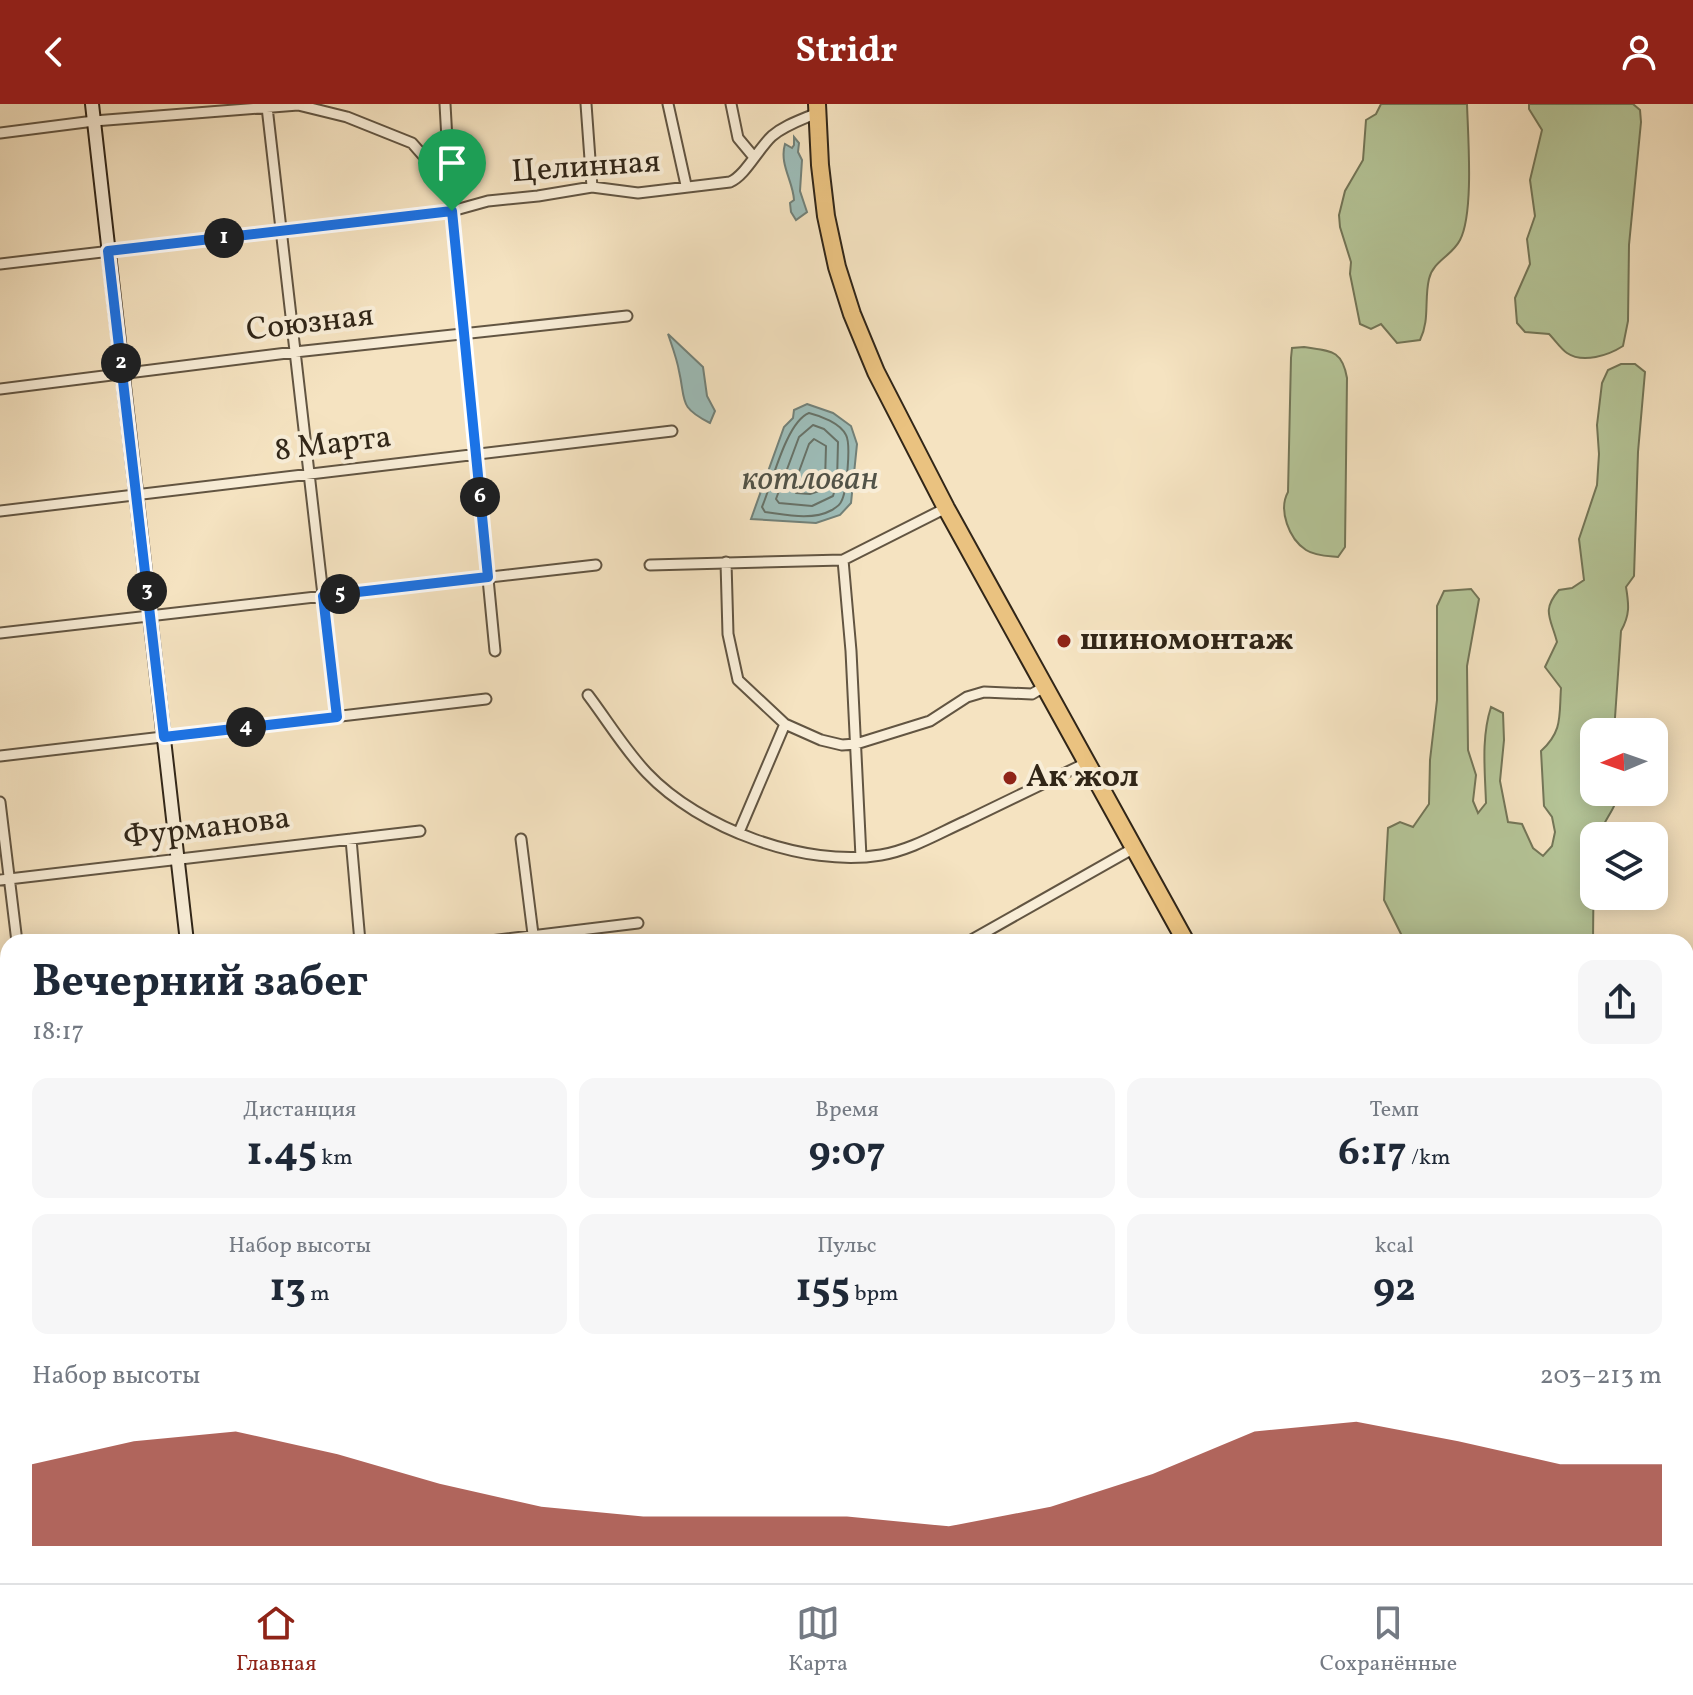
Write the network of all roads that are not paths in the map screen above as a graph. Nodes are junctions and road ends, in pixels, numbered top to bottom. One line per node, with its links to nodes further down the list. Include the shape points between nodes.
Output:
1 (92, 104): 8 (street)
2 (586, 104): 13 (street)
3 (668, 104): 12 (street)
4 (731, 104): 10 (street, via 738,138)
5 (447, 106): 11 (street)
6 (267, 107): 8 (street); 11 (street, via 298,105 347,117 412,143 434,168); 15 (street)
7 (817, 108): 10 (street, Целинная, via 786,126); 27 (highway, via 826,216 852,314)
8 (94, 121): 9 (street); 16 (street)
9 (0, 133)
10 (753, 156): 12 (street, Целинная, via 735,180)
11 (449, 176): 14 (street)
12 (686, 185): 13 (street, Целинная, via 638,193)
13 (592, 187): 14 (street, Целинная)
14 (452, 211): 15 (street, Целинная); 19 (street)
15 (281, 231): 16 (street, Целинная); 20 (street)
16 (108, 251): 17 (street, Целинная); 21 (street)
17 (0, 264)
18 (627, 316): 19 (street, Союзная)
19 (464, 332): 20 (street, Союзная); 24 (street)
20 (295, 352): 21 (street, Союзная); 25 (street)
21 (123, 374): 22 (street, Союзная); 26 (street)
22 (0, 389)
23 (672, 431): 24 (street, 8 Марта)
24 (476, 454): 25 (street, 8 Марта); 33 (street)
25 (309, 474): 26 (street, 8 Марта); 34 (street)
26 (136, 494): 28 (street, 8 Марта); 35 (street)
27 (946, 508): 29 (street); 38 (highway)
28 (0, 511)
29 (843, 560): 30 (street); 44 (street)
30 (726, 562): 32 (street); 42 (street, via 735,672)
31 (596, 565): 33 (street)
32 (650, 565)
33 (488, 577): 34 (street); 37 (street)
34 (323, 596): 35 (street); 41 (street)
35 (150, 616): 36 (street); 43 (street)
36 (0, 633)
37 (495, 651)
38 (1044, 687): 44 (street, via 1032,694 976,694 930,721); 46 (highway)
39 (588, 695): 49 (street, via 646,772 706,818)
40 (486, 699): 41 (street)
41 (337, 717): 43 (street)
42 (785, 724): 44 (street, via 831,743); 49 (street)
43 (164, 737): 45 (street); 54 (street)
44 (856, 744): 53 (street)
45 (0, 756)
46 (1086, 763): 52 (highway); 53 (street, via 914,844)
47 (0, 802): 55 (street)
48 (420, 831): 50 (street, Фурманова)
49 (739, 832): 53 (street, via 805,854)
50 (351, 839): 54 (street, Фурманова); 59 (street)
51 (521, 839): 60 (street)
52 (1134, 848): 62 (street); 63 (highway)
53 (861, 857)
54 (178, 859): 55 (street, Фурманова); 58 (street)
55 (4, 880): 57 (street)
56 (638, 923): 61 (street)
57 (15, 934)
58 (186, 934)
59 (359, 934)
60 (533, 934)
61 (566, 934)
62 (982, 934)
63 (1182, 934)

